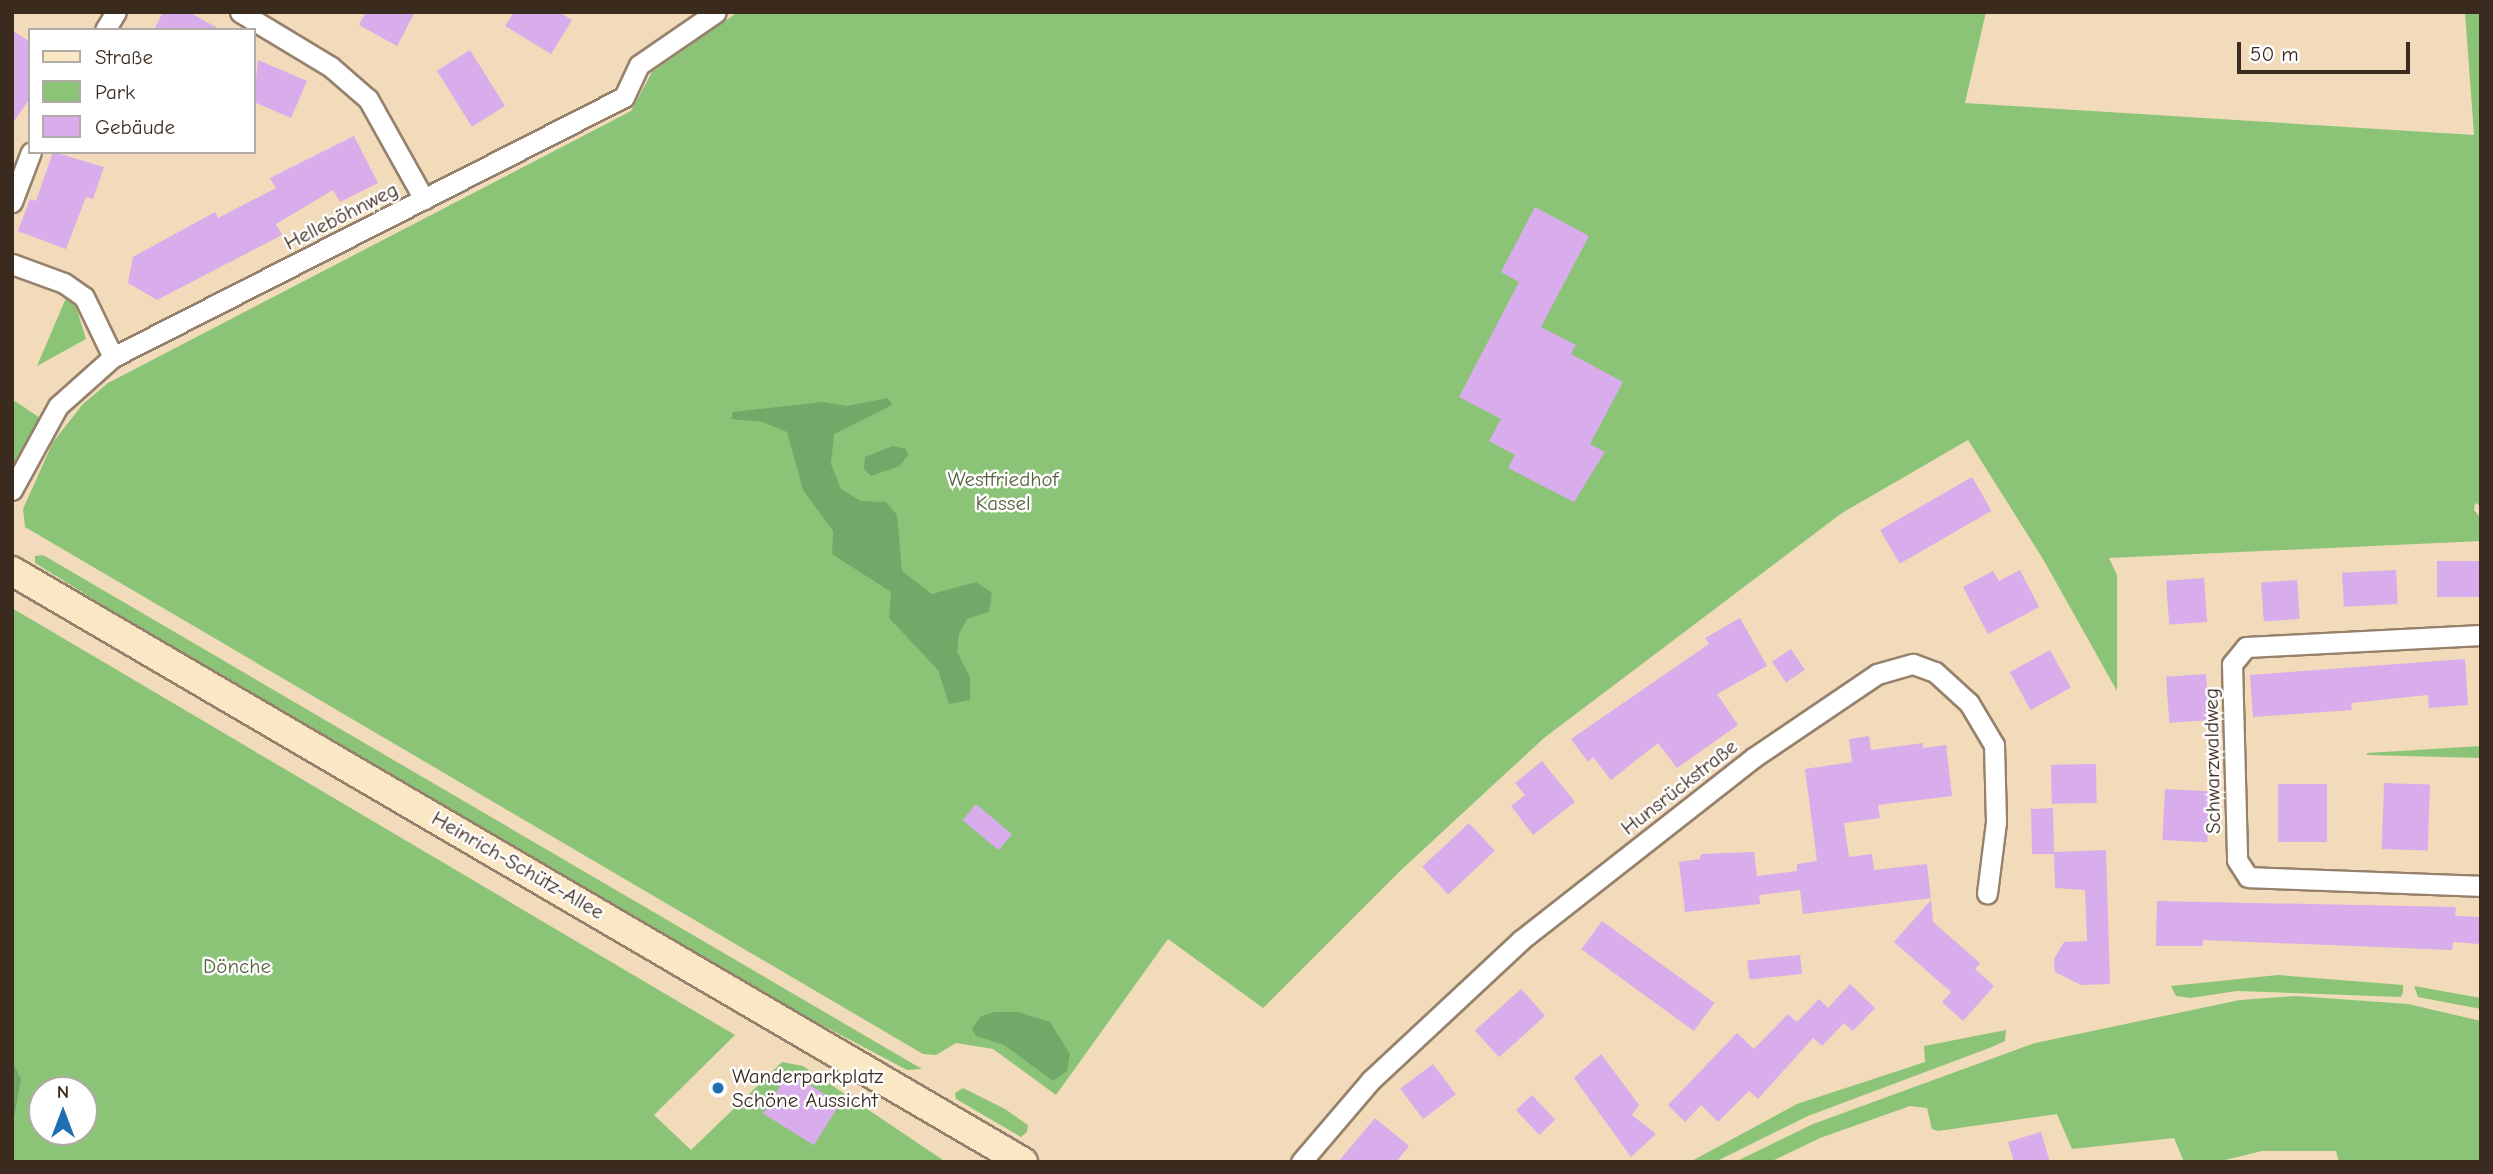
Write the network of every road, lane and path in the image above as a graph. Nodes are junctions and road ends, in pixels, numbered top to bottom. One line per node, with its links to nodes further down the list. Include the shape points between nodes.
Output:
1 (116, 12): 4 (street)
2 (240, 12): 6 (street, via 331,67 368,99)
3 (716, 12): 6 (street, Helleböhnweg, via 639,65 624,97)
4 (106, 28)
5 (30, 154): 7 (street)
6 (424, 199): 9 (street, Helleböhnweg)
7 (12, 202)
8 (12, 264): 9 (street, via 64,282 84,297)
9 (113, 357): 10 (street, Helleböhnweg, via 58,406)
10 (12, 489)
11 (12, 570): 15 (main road, Heinrich-Schütz-Allee)
12 (2481, 635): 13 (street, Schwarzwaldweg, via 2246,647 2232,664 2237,860 2248,877)
13 (2481, 886)
14 (1987, 893): 16 (street, Hunsrückstraße, via 1996,822 1994,745 1969,704 1935,672 1913,664 1877,674 1753,758 1521,940 1371,1080)
15 (1023, 1162)
16 (1301, 1162)

